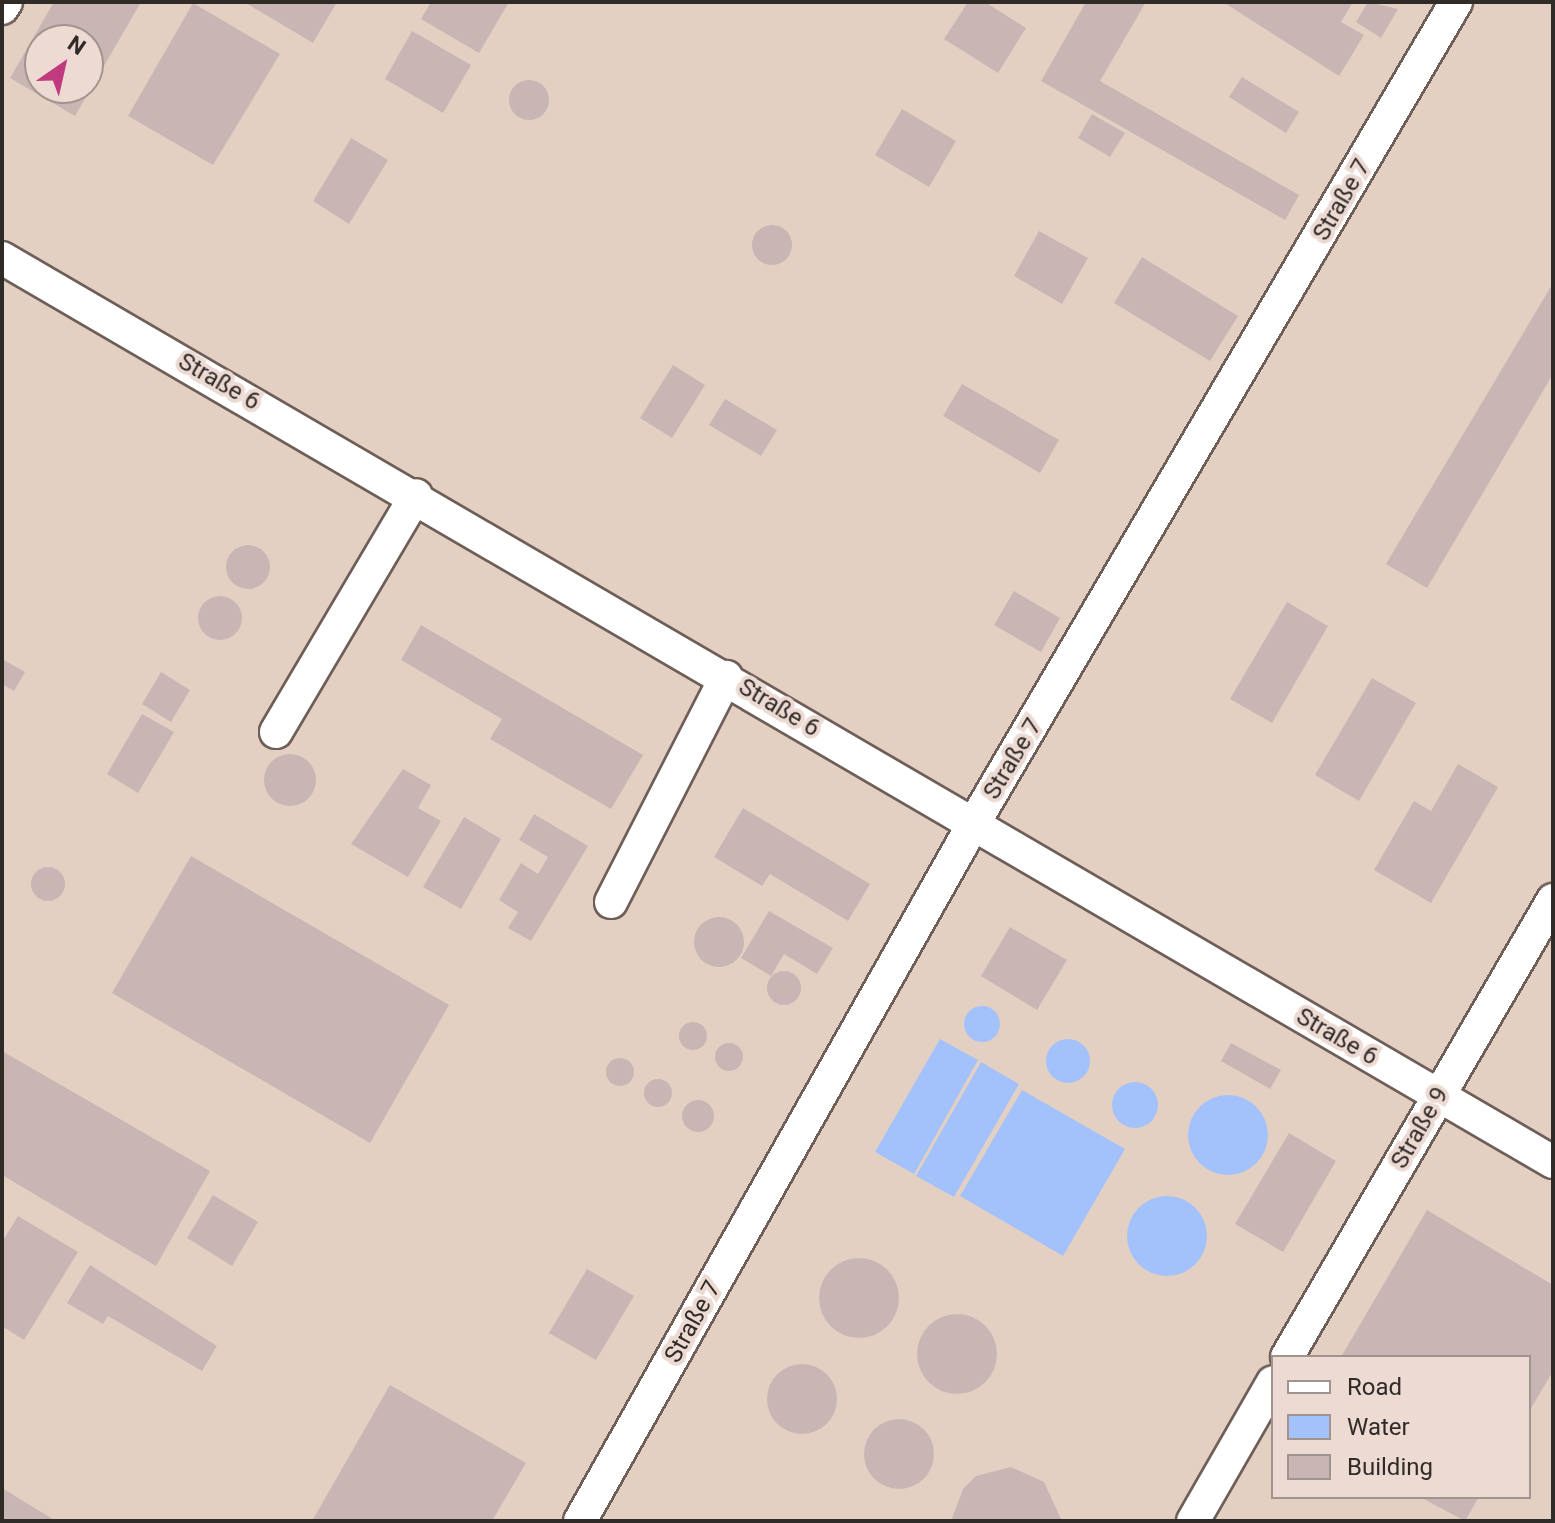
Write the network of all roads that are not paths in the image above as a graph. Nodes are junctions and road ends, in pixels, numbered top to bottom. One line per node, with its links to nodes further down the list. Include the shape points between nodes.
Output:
1 (6, 2): 3 (lane)
2 (1456, 2): 8 (lane, Straße 7)
3 (2, 8)
4 (2, 258): 5 (lane, Straße 6)
5 (416, 495): 6 (lane, Straße 6); 7 (lane)
6 (726, 677): 8 (lane, Straße 6); 10 (lane)
7 (276, 732)
8 (974, 823): 11 (lane, Straße 6); 15 (lane, Straße 7)
9 (1553, 900): 11 (lane, Straße 9)
10 (611, 902)
11 (1438, 1096): 12 (lane, Straße 6); 13 (lane, Straße 9)
12 (1553, 1162)
13 (1288, 1355)
14 (1271, 1385): 16 (lane)
15 (580, 1521)
16 (1193, 1521)

